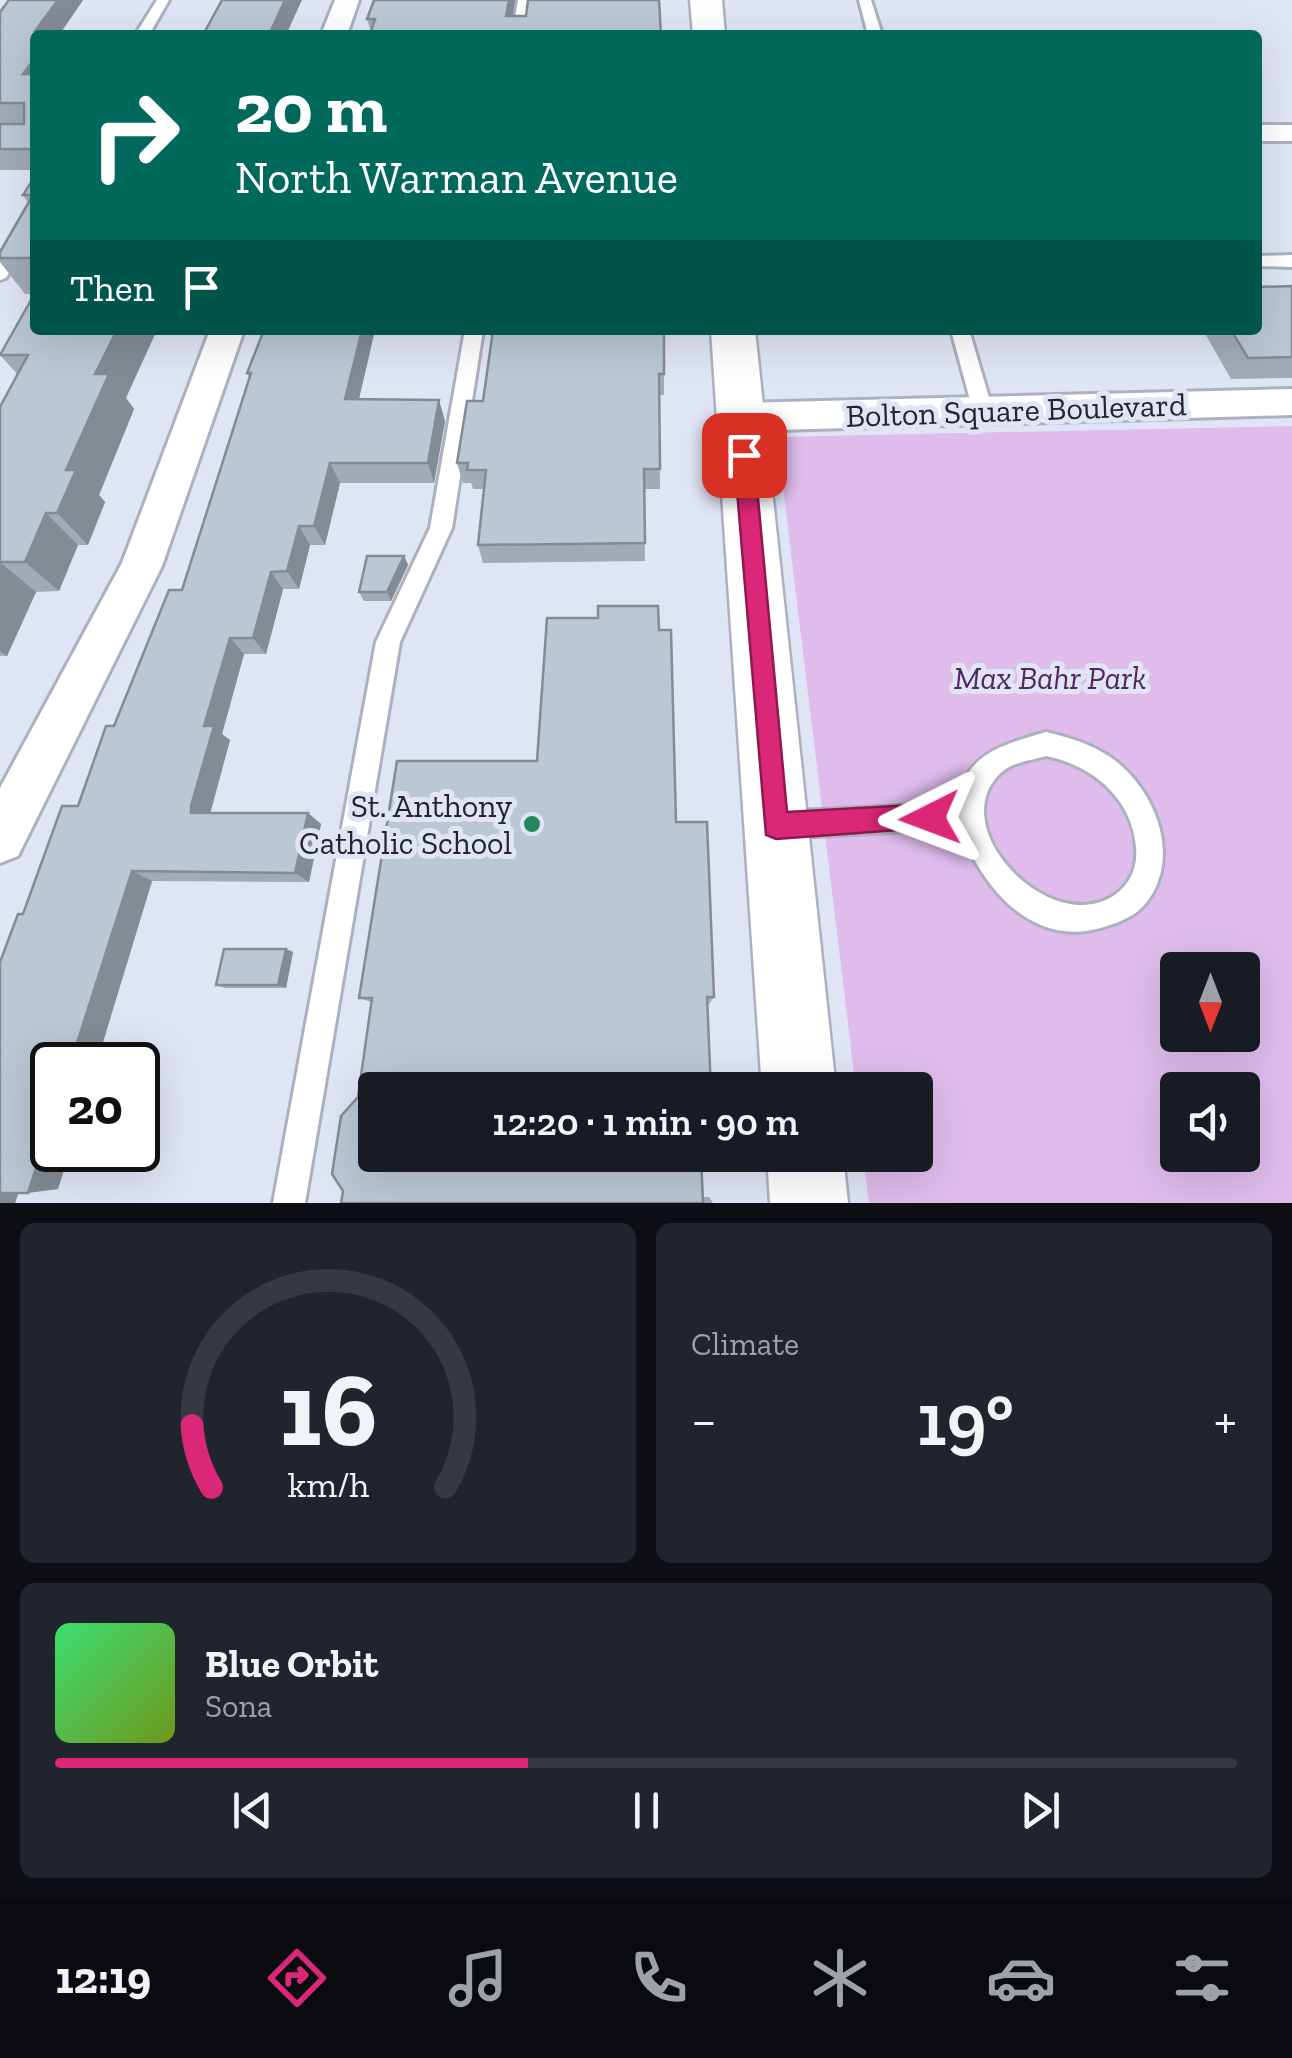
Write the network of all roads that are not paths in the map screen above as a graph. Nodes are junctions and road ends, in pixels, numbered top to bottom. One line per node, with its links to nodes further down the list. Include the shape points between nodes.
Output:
1 (162, 0): 6 (lane)
2 (347, 0): 7 (street)
3 (524, 0): 8 (lane)
4 (706, 0): 9 (street)
5 (865, 0): 10 (lane)
6 (145, 30)
7 (336, 30)
8 (520, 30)
9 (709, 30)
10 (873, 30)
11 (1262, 133): 12 (street)
12 (1292, 133)
13 (30, 223): 16 (lane)
14 (1262, 261): 15 (lane)
15 (1292, 261)
16 (0, 274)
17 (226, 335): 26 (street, via 140,566)
18 (473, 335): 29 (lane, via 441,528 388,642)
19 (733, 335): 23 (street)
20 (961, 335): 22 (lane)
21 (1292, 402): 22 (street, Bolton Square Boulevard)
22 (983, 411): 23 (street, Bolton Square Boulevard)
23 (740, 417): 25 (street)
24 (969, 816): 24 (lane, via 988,866 1043,912 1077,919 1112,914 1136,898 1149,873 1151,843 1142,812 1124,784 1076,751 1046,744 1012,747 990,761 972,787); 25 (lane)
25 (776, 826): 27 (street)
26 (0, 838)
27 (797, 1072)
28 (806, 1172): 30 (street)
29 (289, 1203)
30 (809, 1203)

